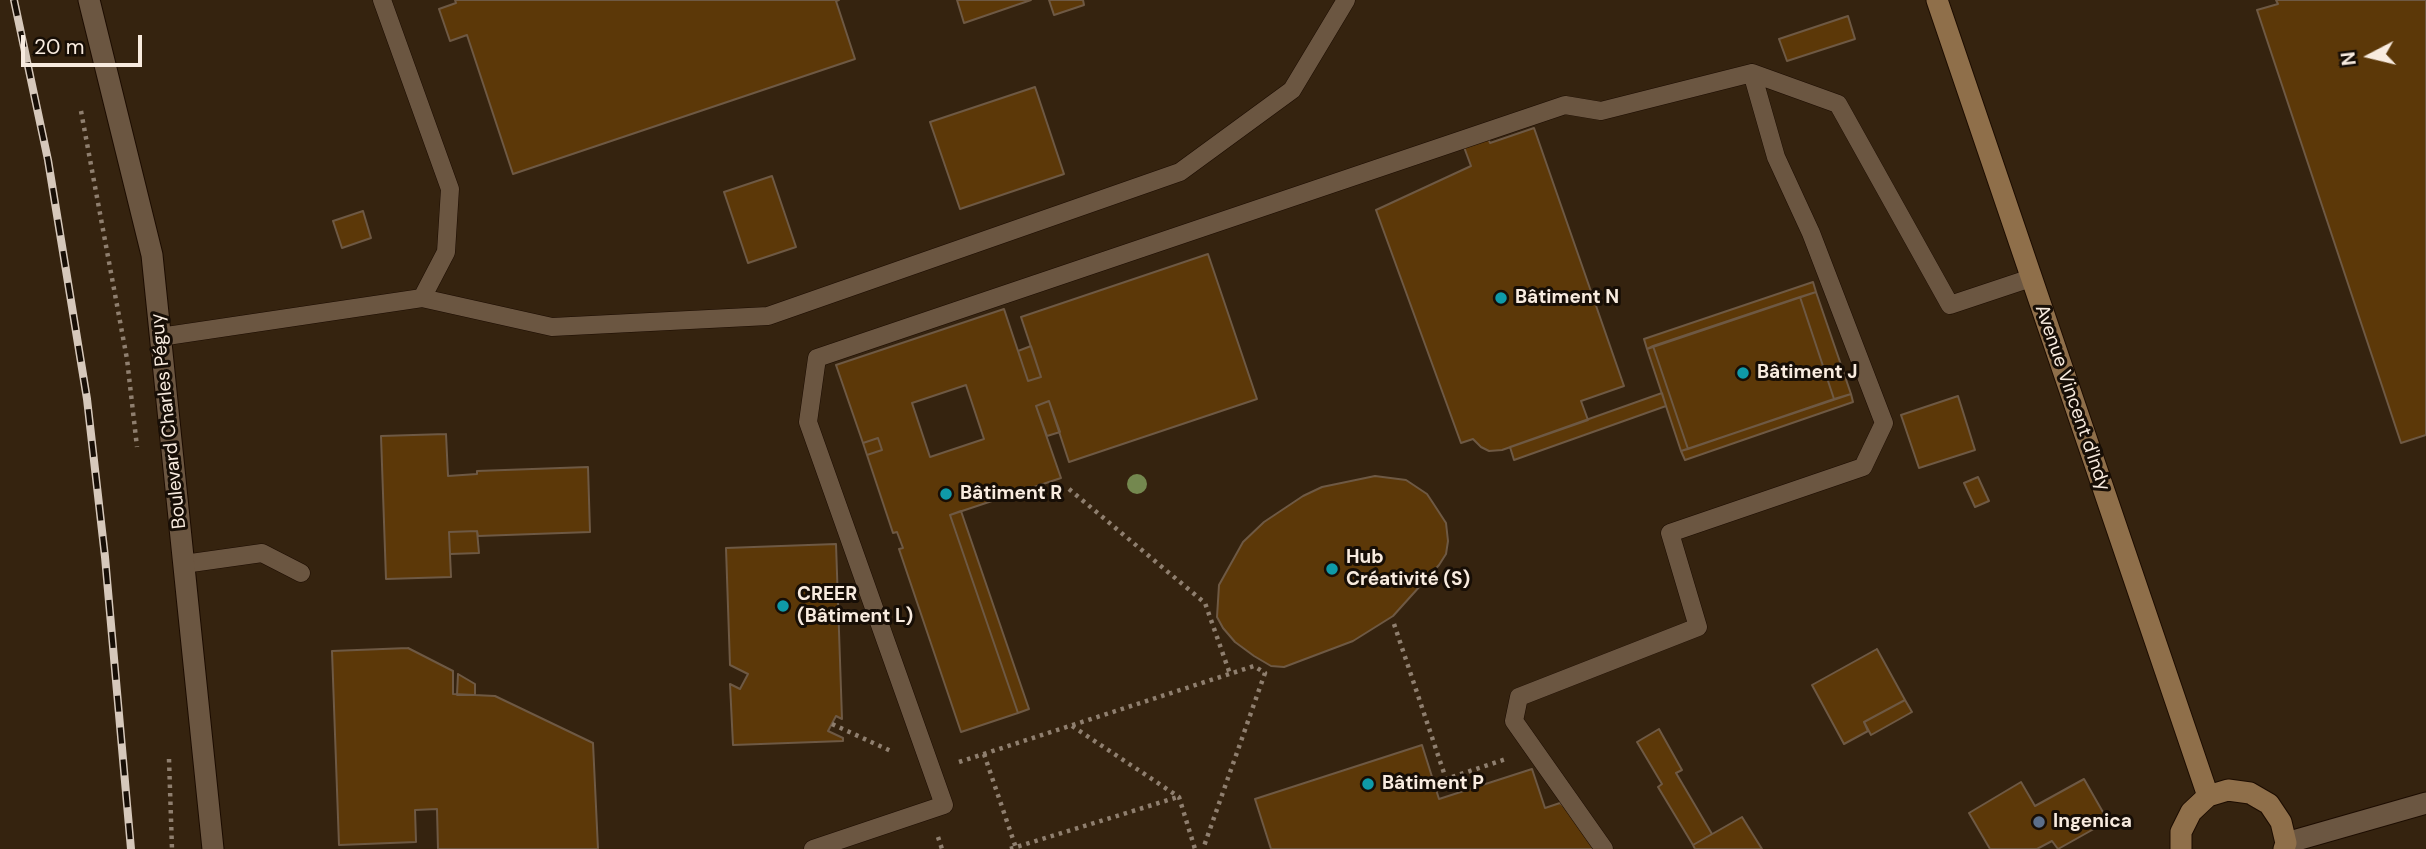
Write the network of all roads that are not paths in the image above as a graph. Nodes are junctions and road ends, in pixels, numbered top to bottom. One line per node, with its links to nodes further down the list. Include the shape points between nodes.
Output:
1 (89, 0): 8 (street, Boulevard Charles Péguy, via 152,255)
2 (382, 0): 7 (lane, via 450,189 446,252)
3 (1346, 0): 7 (lane, via 1293,90 1180,172 768,316 552,327)
4 (1937, 0): 6 (street, Avenue Vincent d'Indy)
5 (1752, 73): 6 (lane, via 1838,104 1950,305); 15 (lane, via 1601,111 1565,105 817,358 808,422 944,804); 16 (lane, via 1776,157 1811,233 1884,424 1863,467 1670,533 1698,627 1520,697 1514,721)
6 (2031, 278): 11 (street, Avenue Vincent d'Indy)
7 (422, 298): 8 (lane)
8 (160, 337): 9 (street, Boulevard Charles Péguy)
9 (184, 564): 10 (lane, via 262,553); 14 (street, Boulevard Charles Péguy)
10 (301, 573)
11 (2208, 796): 13 (street, via 2239,791 2269,804 2281,822); 17 (street, via 2191,812 2181,832)
12 (2426, 803): 13 (street)
13 (2285, 846)
14 (213, 849)
15 (813, 849)
16 (1604, 849)
17 (2181, 849)

